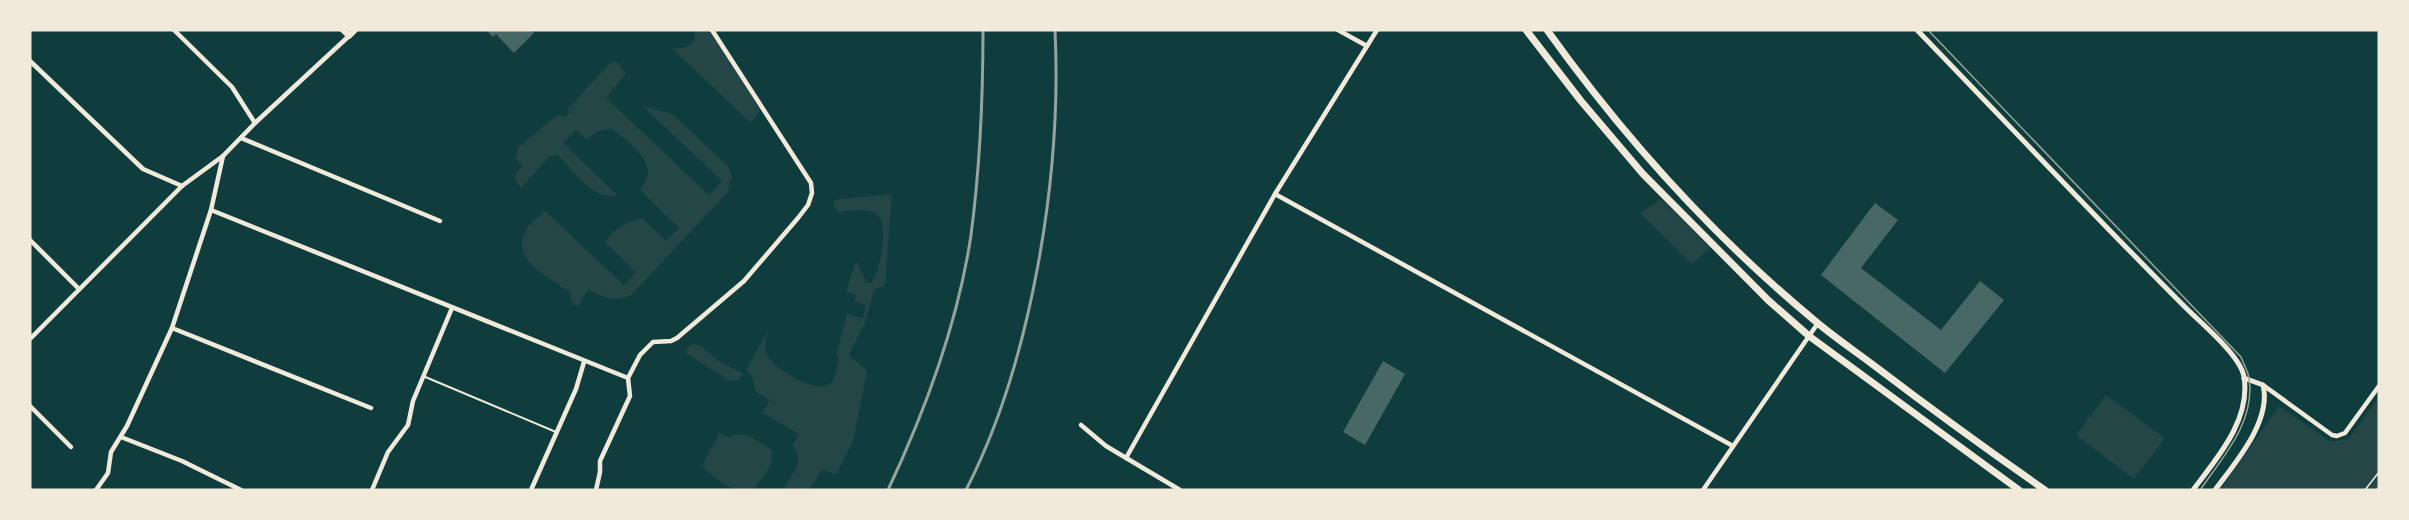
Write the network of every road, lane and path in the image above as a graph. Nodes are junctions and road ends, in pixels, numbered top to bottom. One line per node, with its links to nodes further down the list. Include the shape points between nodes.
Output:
1 (174, 30): 13 (street, via 232,87)
2 (343, 30): 10 (main road)
3 (355, 30): 10 (main road)
4 (712, 30): 29 (street, via 811,183 812,193 808,205 744,281 677,338 653,342 640,355)
5 (1338, 30): 11 (street)
6 (1377, 30): 11 (street)
7 (1526, 30): 25 (main road, via 1643,174)
8 (1547, 30): 23 (main road, via 1681,193)
9 (1917, 30): 30 (street, via 2215,337 2236,361)
10 (349, 36): 13 (street)
11 (1367, 46): 17 (street)
12 (30, 61): 16 (street, via 143,169)
13 (255, 123): 14 (street)
14 (241, 138): 15 (street); 19 (street)
15 (223, 156): 16 (street); 18 (street)
16 (182, 186): 21 (street)
17 (1275, 194): 38 (street); 40 (street)
18 (211, 210): 22 (street); 24 (street)
19 (440, 221)
20 (30, 240): 21 (street)
21 (79, 289): 26 (street)
22 (452, 308): 27 (street); 28 (street)
23 (1818, 323): 25 (street); 50 (main road)
24 (171, 328): 34 (street); 37 (street)
25 (1809, 336): 38 (street); 49 (main road)
26 (30, 339)
27 (584, 362): 29 (street); 36 (street)
28 (423, 376): 36 (lane); 44 (street, via 408,424 388,452)
29 (628, 378): 46 (street, via 630,396 600,461)
30 (2244, 378): 31 (street); 51 (street, via 2240,418)
31 (2263, 385): 32 (street, via 2337,436 2345,433); 52 (street, via 2265,399 2256,430)
32 (2379, 386)
33 (30, 406): 39 (street)
34 (371, 408)
35 (1081, 425): 40 (street)
36 (557, 433): 45 (street)
37 (121, 437): 42 (street, via 111,452 108,473); 43 (street)
38 (1733, 446): 48 (street)
39 (71, 447)
40 (1126, 458): 47 (street)
41 (2379, 472): 53 (path)
42 (96, 490)
43 (240, 490)
44 (372, 490)
45 (531, 490)
46 (597, 490)
47 (1180, 490)
48 (1703, 490)
49 (2019, 490)
50 (2045, 490)
51 (2193, 490)
52 (2215, 490)
53 (2366, 490)

